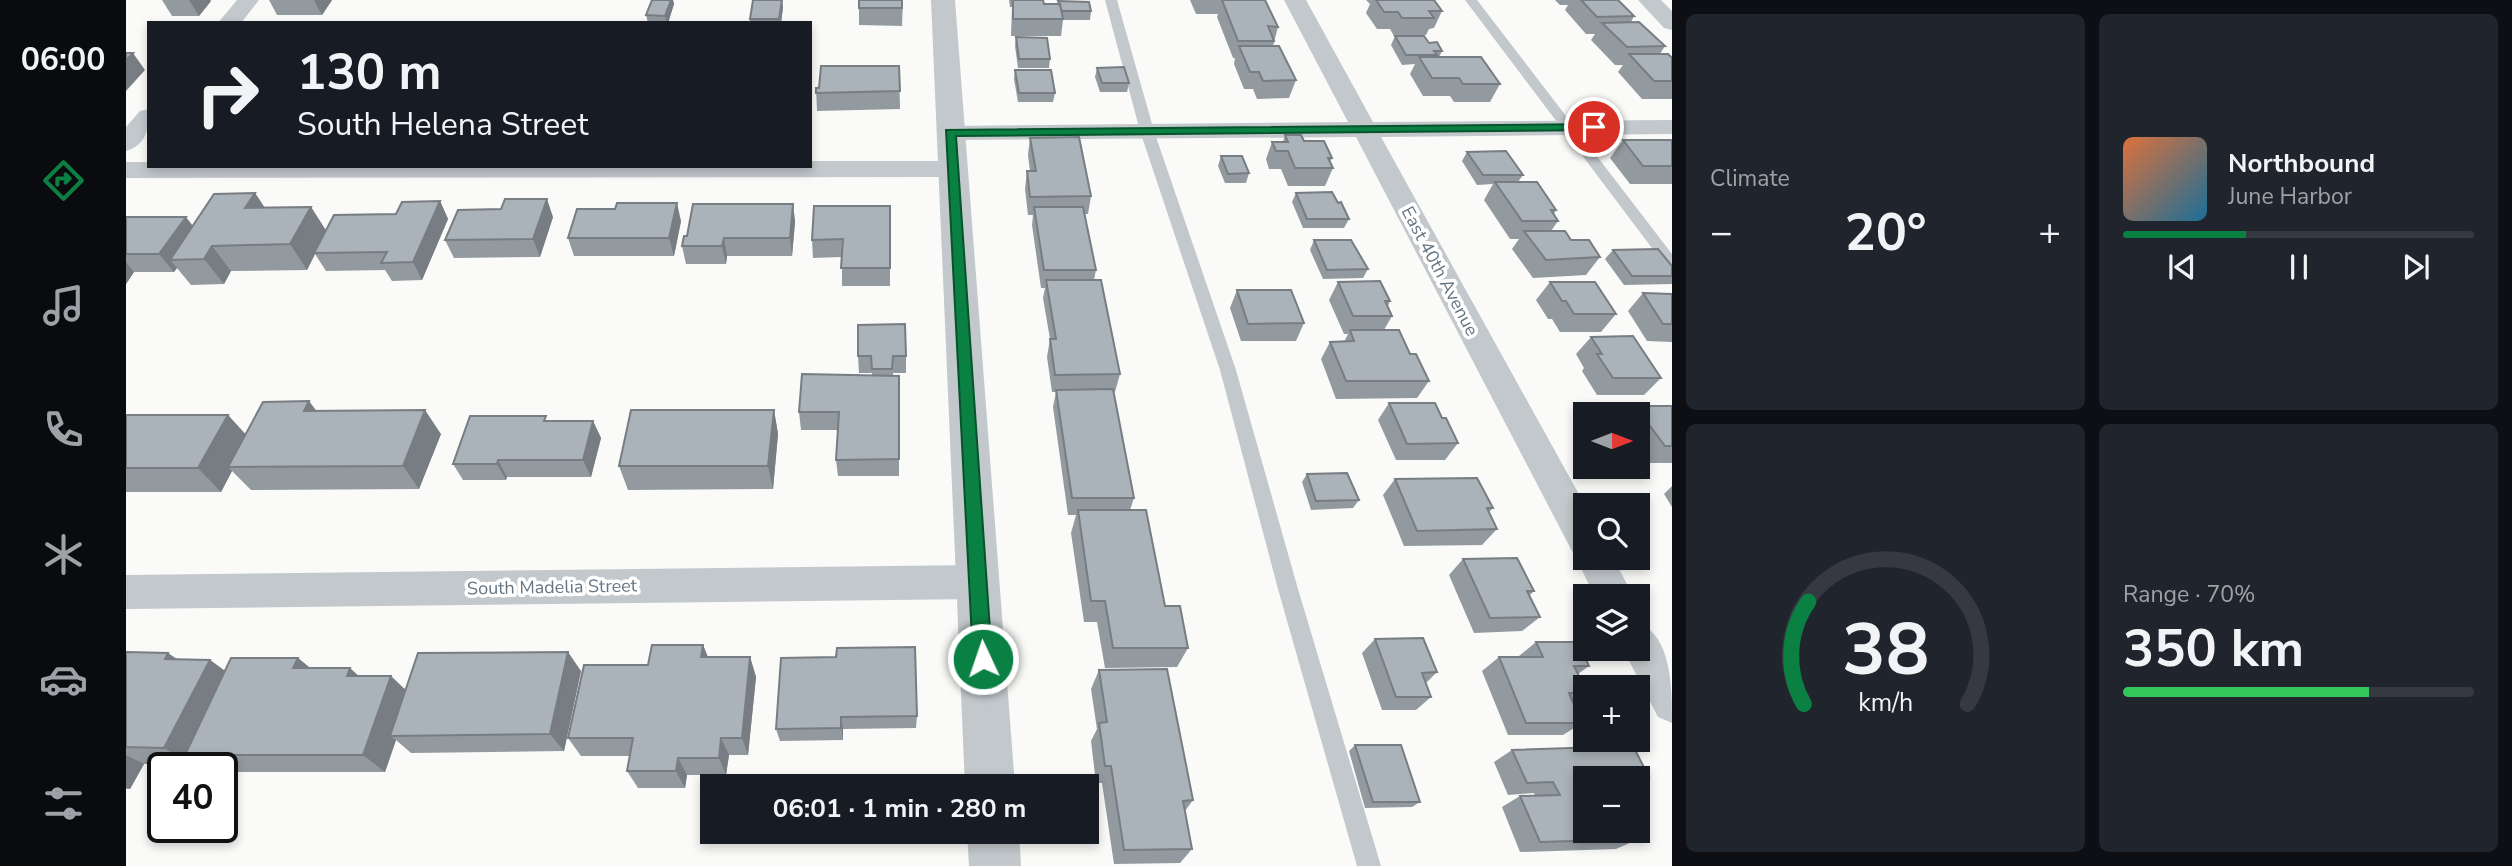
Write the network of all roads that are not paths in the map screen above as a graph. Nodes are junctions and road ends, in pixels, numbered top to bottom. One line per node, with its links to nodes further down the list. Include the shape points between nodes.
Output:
1 (248, 0): 7 (street)
2 (943, 0): 14 (street)
3 (1111, 0): 13 (lane)
4 (1295, 0): 12 (street, East 40th Avenue)
5 (1471, 0): 11 (lane)
6 (1649, 0): 8 (street)
7 (231, 21)
8 (1672, 23)
9 (147, 118): 15 (street)
10 (1672, 127): 11 (street)
11 (1568, 128): 12 (street); 18 (lane)
12 (1364, 129): 13 (street); 19 (street, East 40th Avenue)
13 (1147, 131): 14 (street); 27 (lane, via 1228,370)
14 (950, 133): 16 (street)
15 (126, 143)
16 (952, 169): 17 (street); 20 (street)
17 (126, 170)
18 (1672, 264)
19 (1573, 518)
20 (978, 582): 21 (street, South Madelia Street); 24 (street)
21 (126, 592)
22 (1649, 661): 23 (street)
23 (1672, 703)
24 (989, 774)
25 (994, 844): 26 (street)
26 (995, 866)
27 (1369, 866)

